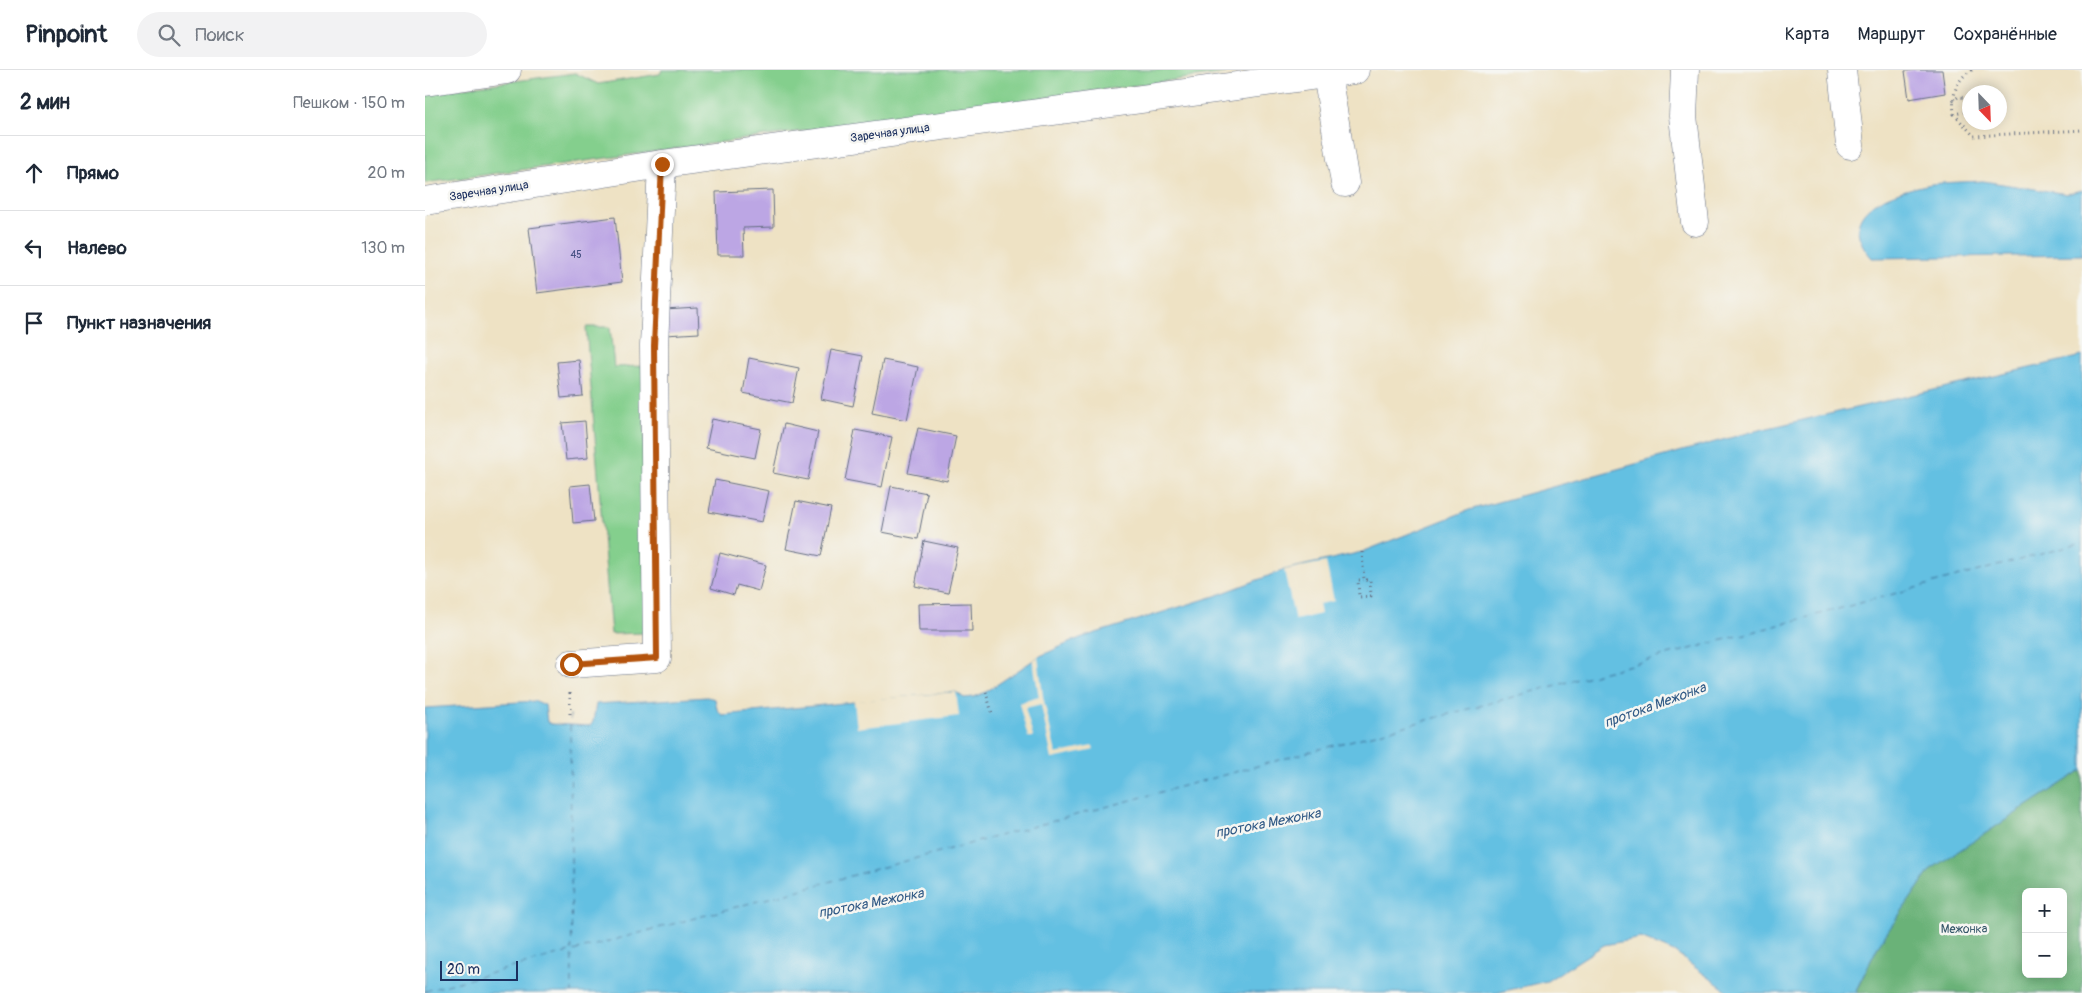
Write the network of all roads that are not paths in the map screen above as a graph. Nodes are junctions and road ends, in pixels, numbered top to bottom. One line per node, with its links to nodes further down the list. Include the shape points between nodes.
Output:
1 (507, 70): 6 (street)
2 (1355, 70): 5 (street, Заречная улица)
3 (1685, 70): 11 (street, via 1683,116)
4 (1842, 70): 7 (street)
5 (1327, 74): 8 (street, Заречная улица); 9 (street)
6 (425, 82)
7 (1850, 145)
8 (662, 164): 10 (street, Заречная улица); 12 (street, via 654,346 657,658)
9 (1345, 183)
10 (425, 201)
11 (1695, 222)
12 (571, 664)

